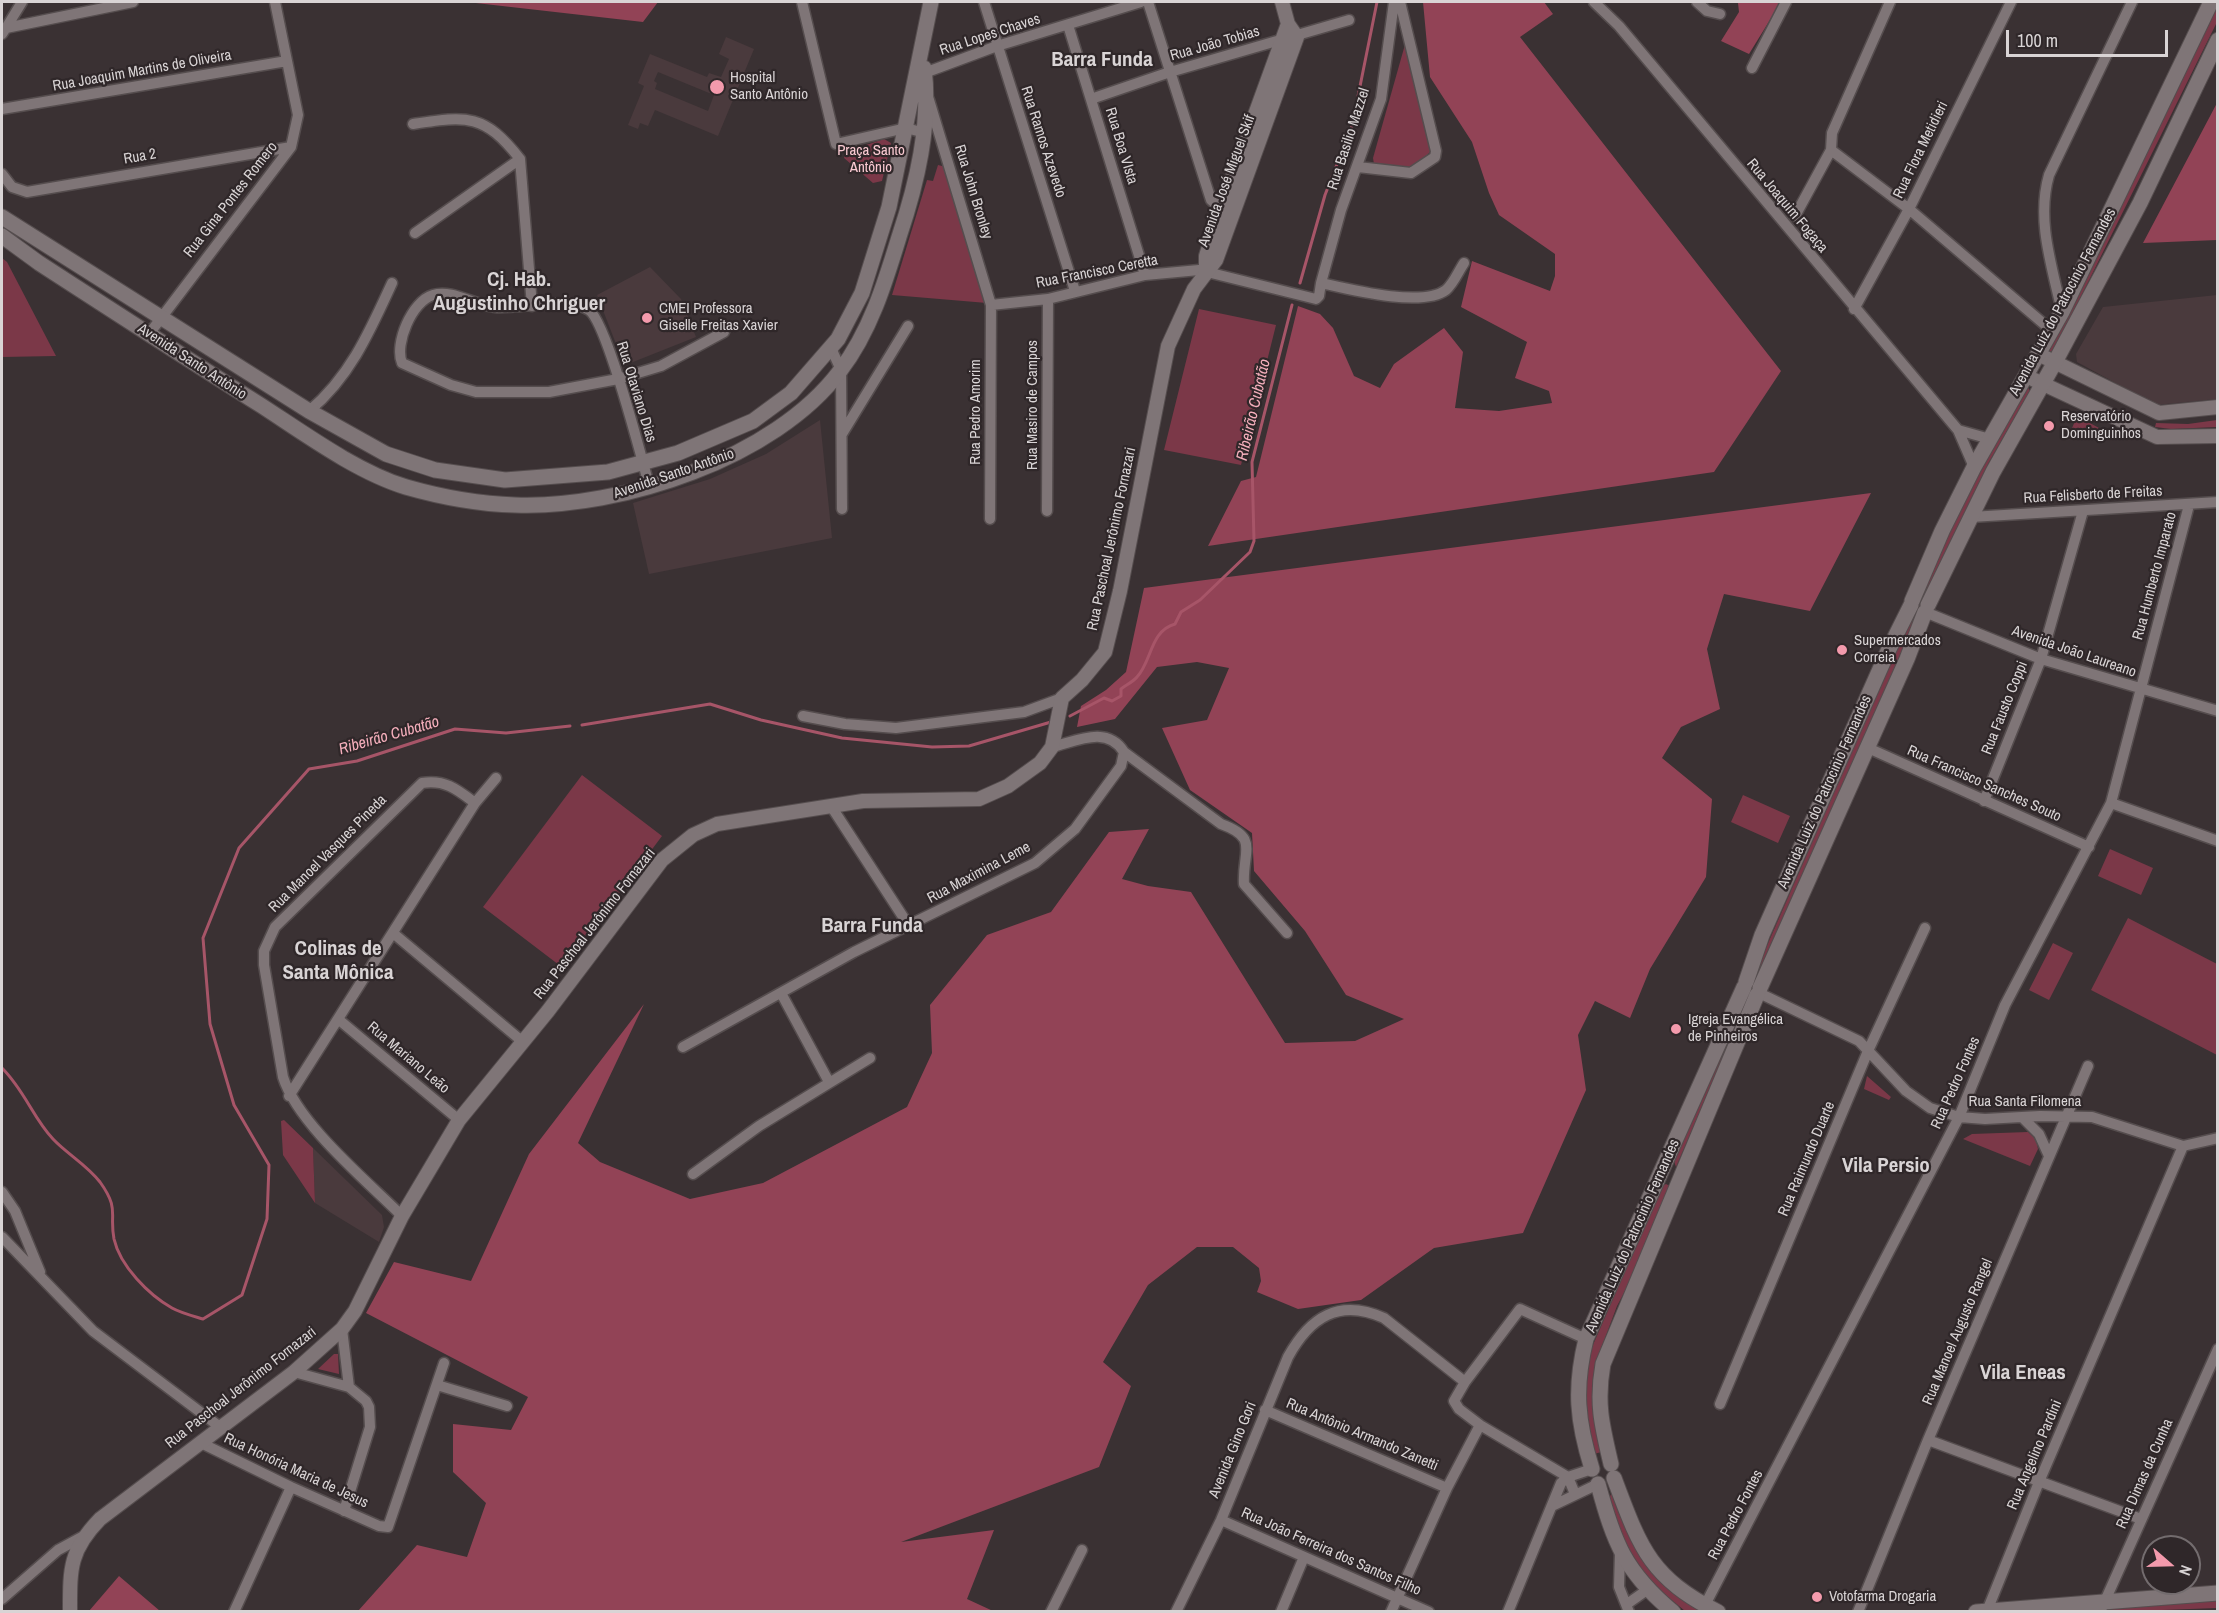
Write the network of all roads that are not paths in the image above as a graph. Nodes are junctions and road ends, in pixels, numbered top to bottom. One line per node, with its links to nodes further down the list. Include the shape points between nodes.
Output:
1 (22, 2): 22 (street)
2 (134, 2): 22 (street)
3 (275, 2): 26 (street, Rua Gina Pontes Romero)
4 (802, 2): 33 (street, via 836,144)
5 (931, 2): 29 (main road, Avenida Santo Antônio, via 922,53)
6 (984, 2): 25 (street, Rua Ramos Azevedo)
7 (1141, 2): 21 (street, Rua Lopes Chaves)
8 (1148, 2): 28 (street)
9 (1282, 2): 23 (street, Avenida José Miguel Skif)
10 (1394, 2): 38 (street, Rua Basilio Mazzel, via 1381,99)
11 (1400, 2): 38 (street, via 1435,158 1411,173)
12 (1594, 2): 55 (street, Rua Joaquim Fogaça, via 1619,26)
13 (1696, 2): 19 (street)
14 (1786, 2): 27 (street)
15 (1890, 2): 36 (street, via 1832,132)
16 (2011, 2): 40 (street, Rua Flora Metidieri)
17 (2132, 2): 56 (street, via 2043,194 2043,221)
18 (2211, 2): 56 (main road, Avenida Luiz do Patrocinio Fernandes)
19 (1720, 14)
20 (1349, 20): 23 (street, Rua João Tobias)
21 (1068, 26): 25 (street, Rua Lopes Chaves); 30 (street, Rua Boa VIsta)
22 (4, 31)
23 (1290, 39): 28 (street, Rua João Tobias); 41 (street, Avenida José Miguel Skif)
24 (2217, 40): 64 (main road, Avenida Luiz do Patrocinio Fernandes, via 2140,203)
25 (997, 46): 29 (street, Rua Lopes Chaves); 51 (street, Rua Ramos Azevedo)
26 (287, 62): 31 (street, Rua Joaquim Martins de Oliveira); 35 (street, Rua Gina Pontes Romero, via 298,115)
27 (1752, 68)
28 (1170, 72): 30 (street, Rua João Tobias); 41 (street, via 1210,200)
29 (922, 79): 33 (main road, Avenida Santo Antônio); 34 (main road, Avenida Santo Antônio); 53 (street, Rua John Bronley)
30 (1091, 99): 48 (street, Rua Boa VIsta)
31 (2, 109)
32 (413, 124): 37 (street, via 454,118 478,121 508,144)
33 (906, 128): 34 (street); 62 (main road, Avenida Santo Antônio, via 889,207 862,293)
34 (925, 133): 65 (main road, Avenida Santo Antônio, via 908,212 880,298)
35 (291, 147): 39 (street, Rua 2, via 27,192 12,187); 57 (street, Rua Gina Pontes Romero)
36 (1831, 150): 40 (street); 42 (street)
37 (520, 159): 44 (street); 54 (street)
38 (1358, 167): 50 (street, Rua Basilio Mazzel, via 1329,246)
39 (2, 174)
40 (1909, 208): 55 (street, Rua Flora Metidieri); 59 (street)
41 (1226, 213): 47 (street, Avenida José Miguel Skif, via 1206,256)
42 (1795, 216)
43 (2, 217): 57 (main road, Avenida Santo Antônio)
44 (415, 233)
45 (2, 236): 61 (main road, Avenida Santo Antônio)
46 (1464, 263): 50 (street, via 1443,292 1412,297 1376,296)
47 (1206, 272): 48 (street, Rua Francisco Ceretta); 50 (street, Rua Francisco Ceretta, via 1316,299); 92 (street, Rua Paschoal Jerônimo Fornazari, via 1180,314 1168,346 1105,652)
48 (1145, 275): 51 (street, Rua Francisco Ceretta)
49 (392, 283): 71 (street, via 350,368)
50 (1321, 283)
51 (1075, 291): 52 (street, Rua Francisco Ceretta)
52 (1048, 299): 53 (street, Rua Francisco Ceretta); 85 (street, Rua Masiro de Campos)
53 (991, 305): 88 (street, Rua Pedro Amorim)
54 (532, 306): 67 (street, Rua Otaviano Dias, via 576,304 589,310 597,319); 67 (street, via 495,307 433,295 424,299 411,317 398,346 402,363 476,392 549,392)
55 (1854, 309): 73 (street, Rua Joaquim Fogaça)
56 (2062, 312): 59 (main road, Avenida Luiz do Patrocinio Fernandes)
57 (160, 316): 61 (street, Rua Gina Pontes Romero); 71 (main road, Avenida Santo Antônio)
58 (908, 326): 74 (street)
59 (2051, 330): 63 (main road, Avenida Luiz do Patrocinio Fernandes)
60 (724, 332): 67 (street, via 661,366)
61 (149, 334): 81 (main road, Avenida Santo Antônio, via 302,432 377,476 406,487 469,501 516,505 605,497)
62 (831, 348): 65 (street); 77 (main road, Avenida Santo Antônio, via 791,393 753,421)
63 (2038, 354): 64 (street); 66 (main road, Avenida Luiz do Patrocinio Fernandes)
64 (2055, 363): 68 (main road, Avenida Luiz do Patrocinio Fernandes); 69 (street)
65 (841, 370): 74 (street); 80 (main road, Avenida Santo Antônio, via 798,416 746,449)
66 (2026, 376): 68 (street); 76 (main road, Avenida Luiz do Patrocinio Fernandes)
67 (618, 379): 78 (street, Rua Otaviano Dias)
68 (2043, 384): 72 (street); 87 (main road, Avenida Luiz do Patrocinio Fernandes)
69 (2115, 394): 70 (street, via 2159,413); 72 (street)
70 (2217, 407)
71 (309, 411): 78 (main road, Avenida Santo Antônio, via 386,454 465,476 505,480 552,478 608,472)
72 (2106, 415): 75 (street, via 2157,437)
73 (1958, 430): 76 (street); 79 (street, Rua Joaquim Fogaça)
74 (842, 434): 84 (street)
75 (2217, 436)
76 (1990, 440): 79 (main road, Avenida Luiz do Patrocinio Fernandes)
77 (688, 449): 78 (main road, Avenida Santo Antônio); 80 (main road)
78 (642, 462): 81 (street, Rua Otaviano Dias)
79 (1974, 467): 89 (main road, Avenida Luiz do Patrocinio Fernandes, via 1942,531)
80 (698, 469): 81 (main road, Avenida Santo Antônio)
81 (649, 485)
82 (2217, 502): 83 (street, Rua Felisberto de Freitas)
83 (2189, 505): 86 (street, Rua Felisberto de Freitas); 91 (street, Rua Humberto Imparato)
84 (842, 509)
85 (1047, 511)
86 (2084, 511): 87 (street, Rua Felisberto de Freitas); 90 (street, Rua Fausto Coppi)
87 (1971, 517): 89 (main road, Avenida Luiz do Patrocinio Fernandes)
88 (990, 519)
89 (1919, 606): 90 (street, Avenida João Laureano); 96 (main road, Avenida Luiz do Patrocinio Fernandes); 109 (main road, Avenida Luiz do Patrocinio Fernandes, via 1888,651 1762,935)
90 (2041, 659): 91 (street, Avenida João Laureano); 99 (street, Rua Fausto Coppi)
91 (2141, 690): 93 (street, Avenida João Laureano); 100 (street, Rua Pedro Fontes)
92 (1062, 698): 94 (street, via 1024,712 896,728); 95 (street)
93 (2217, 711)
94 (802, 716)
95 (1052, 747): 97 (street, via 1100,735 1115,740); 102 (street, Rua Paschoal Jerônimo Fornazari, via 1040,763 1008,786 979,799 862,801)
96 (1868, 748): 99 (street, Rua Francisco Sanches Souto); 109 (main road, Avenida Luiz do Patrocinio Fernandes)
97 (1124, 752): 105 (street, Rua Maximina Leme, via 1121,766 1075,829 1035,863); 108 (street, via 1221,824 1239,831 1247,842 1244,884)
98 (496, 778): 101 (street)
99 (1984, 801): 104 (street, Rua Francisco Sanches Souto)
100 (2111, 802): 103 (street); 104 (street, Rua Pedro Fontes)
101 (475, 803): 107 (street); 118 (street, Rua Manoel Vasques Pineda, via 448,784 422,783 275,927 264,951 264,965)
102 (831, 806): 105 (street); 112 (street, Rua Paschoal Jerônimo Fornazari, via 717,824 693,835 662,860)
103 (2217, 841)
104 (2089, 847): 119 (street, Rua Pedro Fontes, via 2006,1005)
105 (909, 926): 110 (street, Rua Maximina Leme)
106 (1925, 928): 114 (street, Rua Raimundo Duarte)
107 (393, 933): 111 (street); 112 (street)
108 (1287, 933)
109 (1753, 989): 114 (street, Rua Santa Filomena, via 1859,1041); 126 (main road, Avenida Luiz do Patrocinio Fernandes); 128 (main road, Avenida Luiz do Patrocinio Fernandes)
110 (781, 993): 113 (street, Rua Maximina Leme); 117 (street)
111 (338, 1018): 118 (street); 122 (street, Rua Mariano Leão)
112 (523, 1042): 122 (street, Rua Paschoal Jerônimo Fornazari)
113 (683, 1047)
114 (1868, 1051): 119 (street, Rua Santa Filomena, via 1906,1091 1930,1108); 141 (street, Rua Raimundo Duarte)
115 (870, 1058): 117 (street)
116 (2088, 1066): 121 (street, Rua Manoel Augusto Rangel)
117 (829, 1082): 127 (street, via 759,1125)
118 (289, 1096): 130 (street, Rua Manoel Vasques Pineda, via 304,1117)
119 (1959, 1117): 120 (street, Rua Santa Filomena); 170 (street, Rua Pedro Fontes)
120 (2022, 1117): 121 (street, Rua Santa Filomena); 125 (street, via 2038,1134)
121 (2066, 1118): 124 (street, Rua Santa Filomena, via 2092,1117); 125 (street, Rua Manoel Augusto Rangel)
122 (459, 1120): 130 (street, Rua Paschoal Jerônimo Fornazari)
123 (2217, 1138): 124 (street)
124 (2183, 1146): 151 (street, Rua Angelino Pardini)
125 (2049, 1156): 146 (street, Rua Manoel Augusto Rangel)
126 (1662, 1173): 128 (main road); 134 (main road, Avenida Luiz do Patrocinio Fernandes)
127 (693, 1174)
128 (1679, 1181): 149 (main road, Avenida Luiz do Patrocinio Fernandes, via 1603,1364 1599,1414)
129 (2, 1192): 132 (street, via 15,1211)
130 (402, 1216): 133 (street, Rua Paschoal Jerônimo Fornazari, via 355,1311)
131 (2, 1237): 132 (street)
132 (43, 1280): 145 (street, via 108,1344)
133 (342, 1329): 137 (street, Rua Paschoal Jerônimo Fornazari); 140 (street)
134 (1586, 1339): 138 (street, via 1520,1309); 148 (main road, Avenida Luiz do Patrocinio Fernandes, via 1576,1389)
135 (2217, 1349): 158 (street, Rua Dimas da Cunha)
136 (444, 1363): 139 (street)
137 (294, 1372): 140 (street); 145 (street, Rua Paschoal Jerônimo Fornazari)
138 (1465, 1382): 143 (street, Avenida Gino Gori, via 1384,1318 1352,1310 1330,1313 1300,1334); 144 (street, via 1455,1397 1455,1405)
139 (437, 1386): 142 (street); 157 (street, Rua Honória Maria de Jesus, via 390,1524 379,1526)
140 (349, 1387): 157 (street, via 366,1401 370,1418)
141 (1720, 1404)
142 (507, 1406)
143 (1265, 1410): 154 (street, Rua Antônio Armando Zanetti); 159 (street, Avenida Gino Gori)
144 (1480, 1425): 150 (street); 154 (street)
145 (220, 1427): 147 (street, Rua Paschoal Jerônimo Fornazari)
146 (1928, 1440): 151 (street); 180 (street, Rua Manoel Augusto Rangel)
147 (201, 1443): 153 (street, Rua Honória Maria de Jesus); 160 (street, Rua Paschoal Jerônimo Fornazari)
148 (1592, 1469): 149 (main road, via 1600,1462); 150 (street); 152 (main road, via 1592,1478)
149 (1613, 1471): 152 (main road, via 1609,1484); 170 (main road, Avenida Luiz do Patrocinio Fernandes, via 1636,1537 1649,1559 1665,1578)
150 (1568, 1477): 155 (street); 156 (street)
151 (2039, 1482): 158 (street); 182 (street, Rua Angelino Pardini)
152 (1598, 1484): 155 (street); 162 (main road)
153 (291, 1487): 157 (street, Rua Honória Maria de Jesus); 172 (street)
154 (1447, 1488): 166 (street)
155 (1575, 1494): 156 (street)
156 (1552, 1507): 178 (street)
157 (344, 1511)
158 (2141, 1519): 168 (street, Rua Dimas da Cunha)
159 (1221, 1520): 163 (street, Rua João Ferreira dos Santos Filho); 174 (street, Avenida Gino Gori)
160 (82, 1537): 167 (street, Rua Paschoal Jerônimo Fornazari, via 58,1550); 171 (street, via 70,1577)
161 (1082, 1550): 173 (street)
162 (1620, 1552): 164 (main road); 169 (street, via 1619,1587)
163 (1304, 1557): 166 (street, Rua João Ferreira dos Santos Filho); 175 (street)
164 (1647, 1590): 169 (street); 179 (main road)
165 (2217, 1593): 168 (main road)
166 (1396, 1598): 176 (street); 177 (street, Rua João Ferreira dos Santos Filho)
167 (2, 1599)
168 (2102, 1607): 182 (main road)
169 (1628, 1608)
170 (1712, 1608)
171 (70, 1611)
172 (234, 1611)
173 (1051, 1611)
174 (1176, 1611)
175 (1281, 1611)
176 (1391, 1611)
177 (1429, 1611)
178 (1508, 1611)
179 (1673, 1611)
180 (1858, 1611)
181 (1976, 1611): 182 (main road)
182 (1987, 1611)

